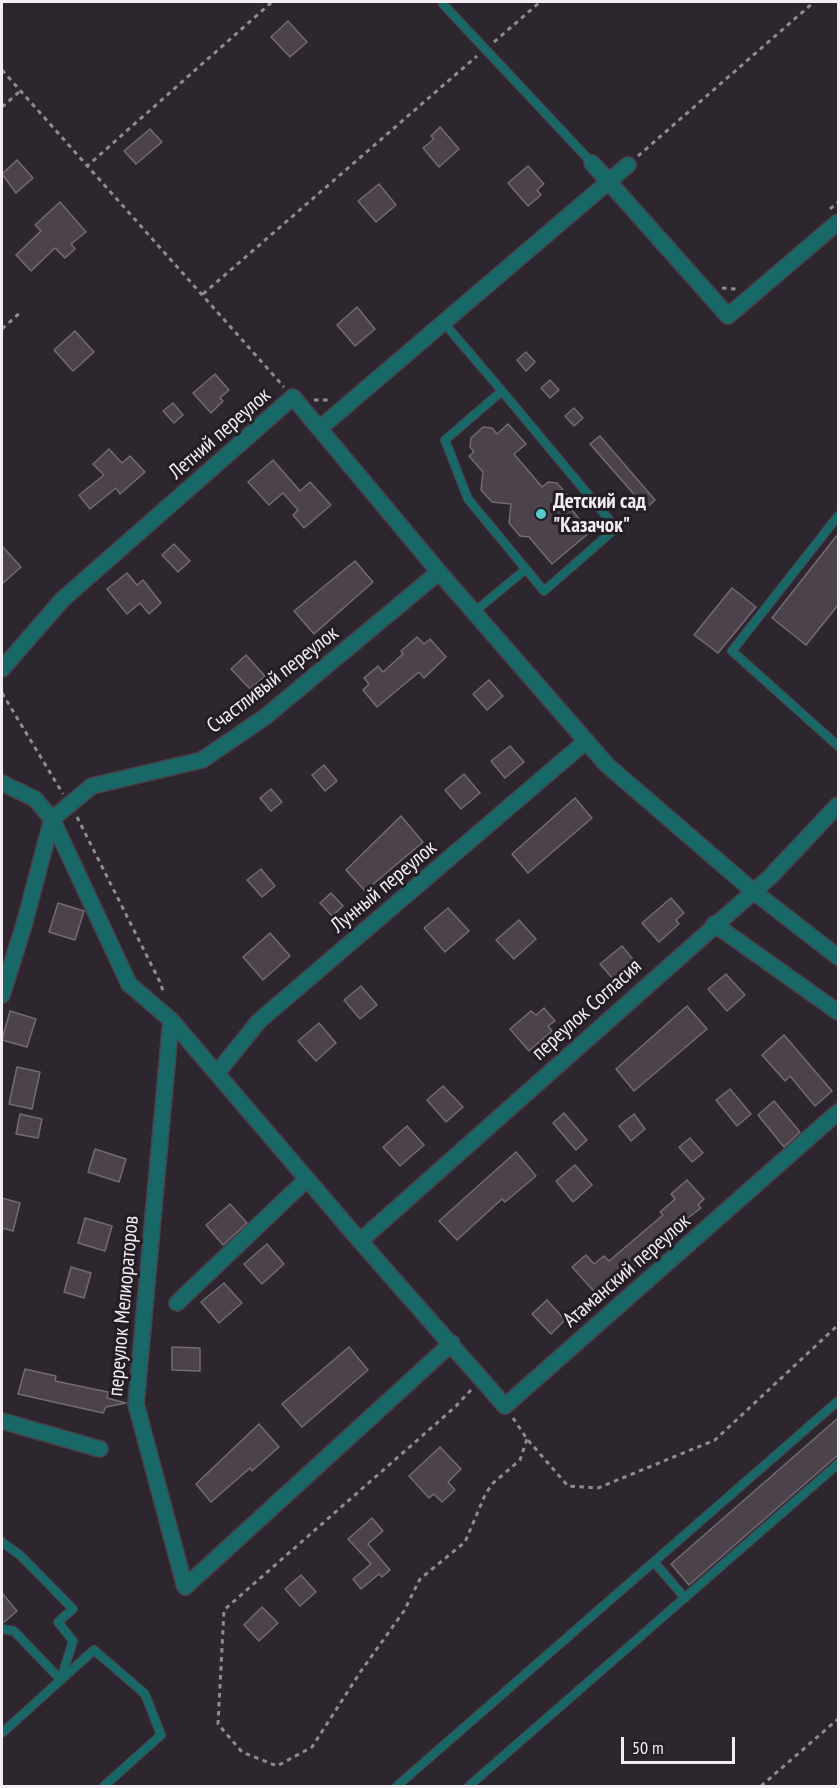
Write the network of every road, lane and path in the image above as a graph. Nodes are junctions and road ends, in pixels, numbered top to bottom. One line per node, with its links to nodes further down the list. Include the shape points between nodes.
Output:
1 (273, 2): 11 (path)
2 (540, 2): 5 (path)
3 (814, 2): 10 (path)
4 (443, 4): 5 (lane)
5 (485, 49): 9 (lane); 18 (path)
6 (2, 70): 7 (path)
7 (20, 91): 8 (path); 11 (path)
8 (2, 107)
9 (592, 163): 12 (street)
10 (628, 165): 12 (street)
11 (86, 166): 18 (path)
12 (609, 181): 15 (street, via 728,316); 20 (street)
13 (838, 202): 14 (path)
14 (821, 216)
15 (838, 222)
16 (743, 282): 17 (path, via 735,290)
17 (716, 287)
18 (203, 294): 23 (path)
19 (22, 311): 21 (path)
20 (444, 323): 22 (lane); 24 (street)
21 (2, 329)
22 (502, 391): 26 (lane, via 445,440 468,499); 26 (lane, via 616,528 544,591)
23 (293, 397): 24 (street, Летний переулок); 29 (street, Летний переулок, via 63,599)
24 (320, 428): 27 (street, Летний переулок)
25 (838, 516): 32 (lane, via 732,651)
26 (526, 569): 28 (lane)
27 (440, 572): 28 (street, Летний переулок); 34 (street, Счастливый переулок, via 265,717 202,760 92,786)
28 (474, 612): 31 (street, Летний переулок)
29 (2, 669)
30 (2, 693): 34 (path)
31 (585, 742): 37 (street, Летний переулок); 43 (street, Лунный переулок, via 259,1021)
32 (838, 746)
33 (2, 783): 36 (street, via 35,799)
34 (69, 803): 36 (street, Счастливый переулок); 42 (path, via 160,982)
35 (838, 805): 37 (street, переулок Согласия)
36 (52, 819): 40 (street); 42 (street, via 129,984)
37 (753, 891): 38 (street, переулок Согласия); 39 (street, Летний переулок)
38 (714, 924): 41 (street); 46 (street, переулок Согласия)
39 (838, 957)
40 (2, 995)
41 (838, 1012)
42 (171, 1020): 43 (street); 49 (street, переулок Мелиораторов, via 136,1404 184,1587)
43 (217, 1072): 45 (street)
44 (838, 1112): 52 (street, Атаманский переулок)
45 (307, 1179): 46 (street); 47 (street)
46 (360, 1241): 49 (street)
47 (177, 1303)
48 (838, 1325): 54 (path, via 715,1440 598,1488 568,1486)
49 (452, 1343): 50 (street)
50 (482, 1378): 52 (street); 54 (path, via 455,1407 224,1610 218,1724 242,1752 277,1766 312,1747 404,1611 420,1579 465,1542 484,1495 520,1460)
51 (838, 1401): 58 (lane)
52 (505, 1406): 54 (path)
53 (2, 1421): 55 (street)
54 (527, 1439)
55 (100, 1449)
56 (838, 1464): 59 (lane)
57 (2, 1542): 61 (lane, via 73,1610 58,1622 73,1641)
58 (654, 1562): 59 (lane); 65 (lane)
59 (685, 1598): 66 (lane)
60 (2, 1629): 61 (lane, via 14,1631)
61 (61, 1680): 63 (lane); 64 (lane, via 94,1650 145,1694 161,1735)
62 (838, 1719): 67 (path)
63 (2, 1733)
64 (104, 1786)
65 (397, 1786)
66 (469, 1786)
67 (761, 1786)

